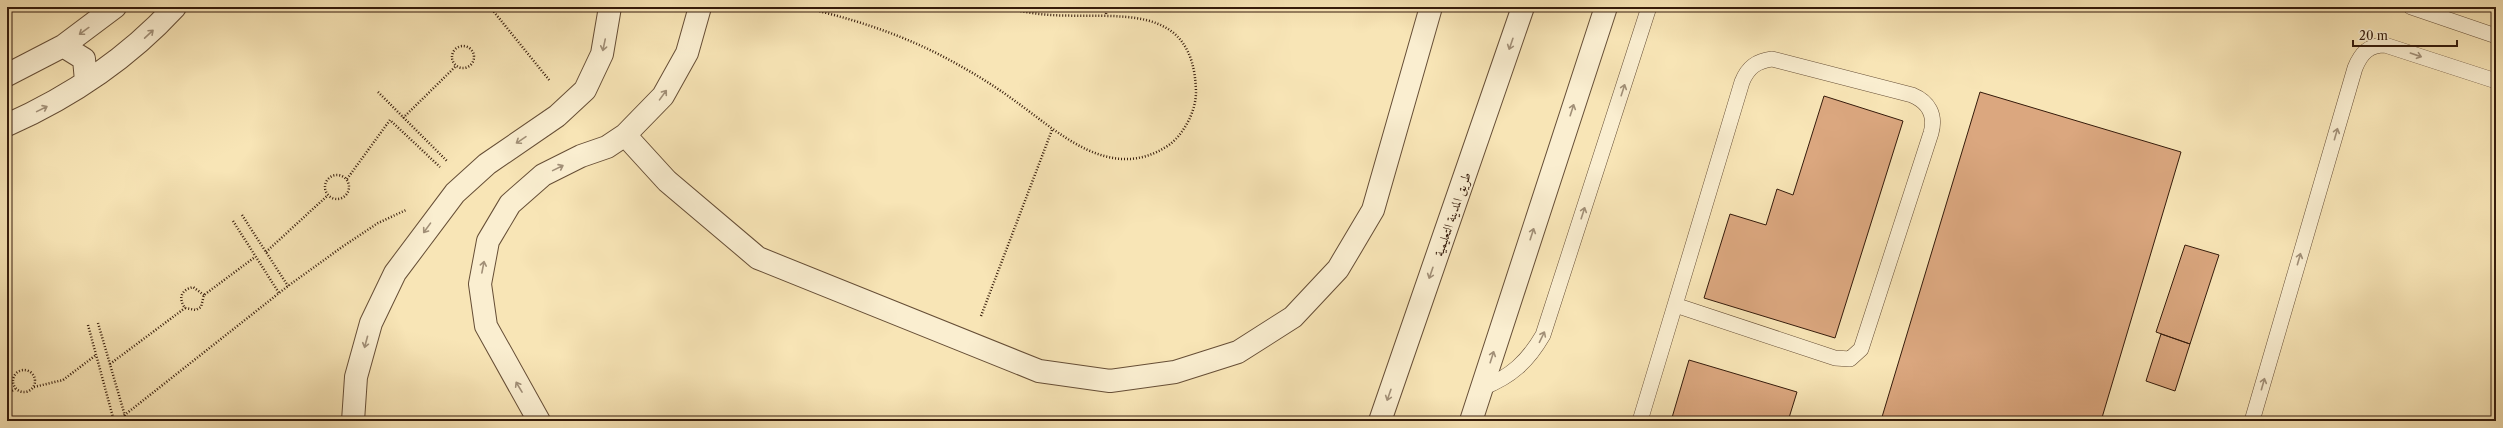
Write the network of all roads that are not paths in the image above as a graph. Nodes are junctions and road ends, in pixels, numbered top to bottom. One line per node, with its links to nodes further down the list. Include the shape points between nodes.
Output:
1 (115, 7): 11 (street, one-way to 11)
2 (175, 7): 13 (street, one-way to 2, via 130,51)
3 (610, 7): 19 (street, one-way to 19, via 602,54 585,90 558,116 487,164 465,184 445,206 395,273 371,323 356,377)
4 (700, 7): 16 (street, one-way to 4, via 666,90 688,53)
5 (1431, 7): 16 (street, via 1373,210 1338,269 1293,317 1238,352 1175,372 1110,381 1039,371 758,258 667,181)
6 (1523, 7): 21 (street, طريق المدينة التعليمية, one-way to 21)
7 (1606, 7): 18 (street, one-way to 7)
8 (1649, 7): 18 (lane, one-way to 8, via 1502,380 1519,368 1533,353 1543,335)
9 (2411, 7): 10 (lane)
10 (2496, 36)
11 (63, 46): 12 (street); 13 (street, via 84,59)
12 (7, 75)
13 (86, 81): 15 (street, one-way to 13, via 46,107)
14 (2496, 81): 24 (lane, one-way to 14, via 2355,68 2362,53 2376,45 2385,45)
15 (7, 125)
16 (626, 135): 20 (street, one-way to 16, via 486,326 480,284 488,241 510,204 543,175 582,156 608,147)
17 (1675, 305): 17 (lane, via 1742,82 1745,74 1756,63 1776,60 1905,93 1920,98 1931,110 1931,132 1857,355 1843,360 1835,358); 23 (lane)
18 (1482, 388): 22 (street)
19 (353, 421)
20 (539, 421)
21 (1380, 421)
22 (1471, 421)
23 (1640, 421)
24 (2252, 421)

